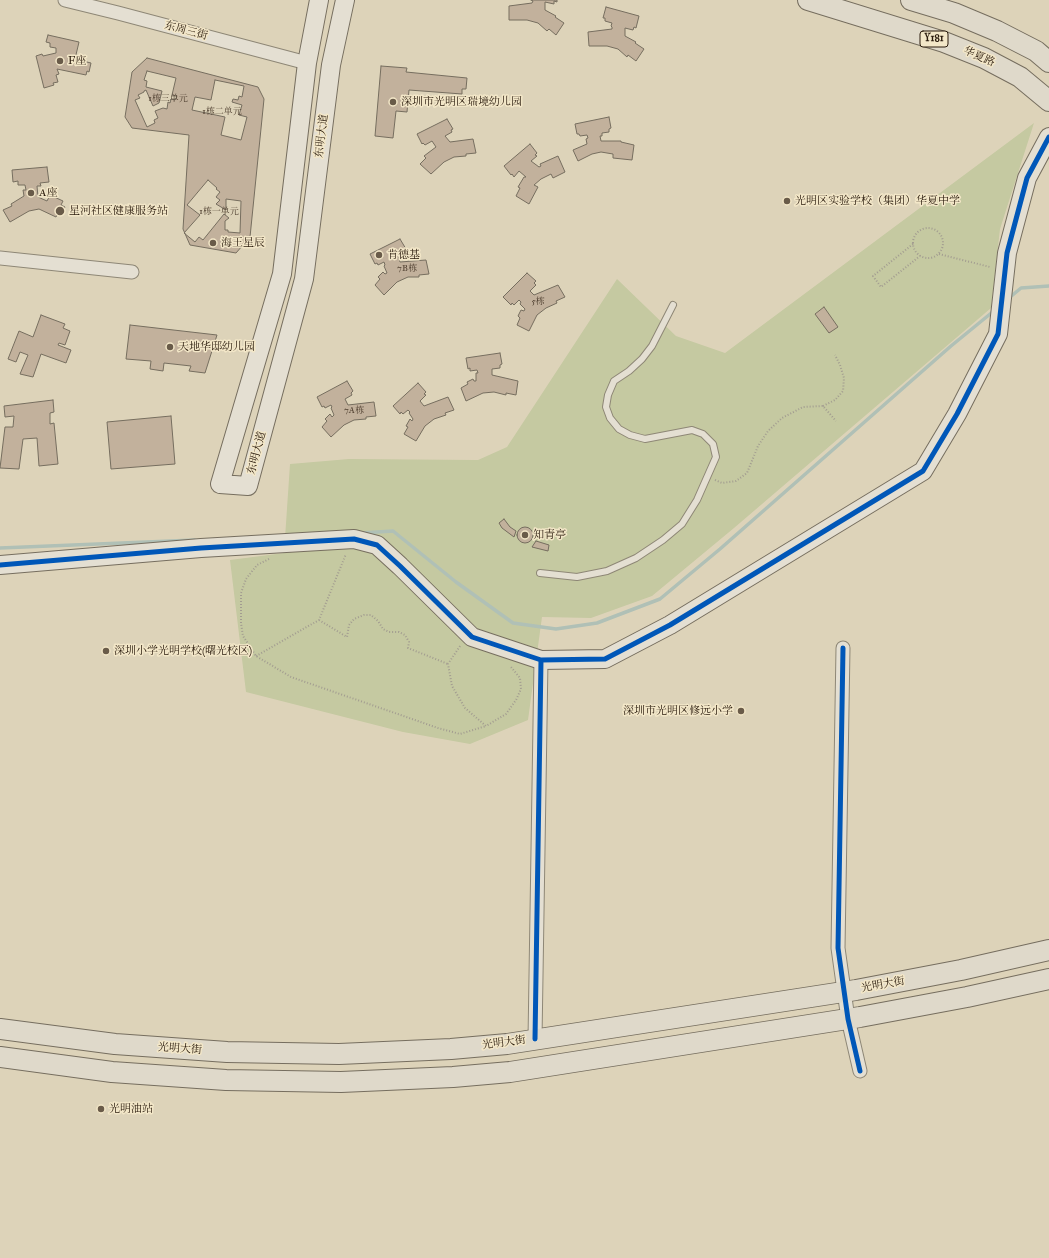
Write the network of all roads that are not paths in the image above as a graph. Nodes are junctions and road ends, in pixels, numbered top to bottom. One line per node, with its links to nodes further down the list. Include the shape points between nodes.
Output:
1 (65, 0): 7 (street, 东周三街)
2 (319, 0): 7 (street, 东明大道)
3 (345, 0): 7 (street, 东明大道, via 331,65 304,279 248,486 220,484 282,274)
4 (808, 0): 8 (main road, 华夏路 / Y181, via 944,42 984,58 1020,77)
5 (911, 0): 6 (main road, via 954,13 997,31)
6 (1049, 62)
7 (307, 63)
8 (1049, 101)
9 (1049, 137): 16 (street, via 1026,178 1007,253 998,334 957,414 923,471 670,625 605,659)
10 (0, 258): 11 (street)
11 (132, 272)
12 (673, 305): 14 (lane, via 652,346 642,359 614,381 606,408 619,429 630,435 645,439 692,430 703,434 712,444 716,457 697,500 682,524 636,558 607,571 577,577)
13 (0, 565): 16 (street, via 201,548 354,539 376,545 472,637)
14 (540, 573)
15 (843, 648): 19 (street, via 838,948)
16 (541, 660): 22 (street)
17 (1049, 950): 19 (main road, 光明大街)
18 (1049, 979): 20 (main road, via 959,999)
19 (844, 991): 20 (street); 22 (main road, 光明大街)
20 (848, 1019): 23 (main road, via 510,1072 396,1080 282,1082 211,1079 112,1072); 24 (street)
21 (0, 1029): 22 (main road, 光明大街, via 148,1047 283,1054 444,1049)
22 (535, 1039)
23 (0, 1057)
24 (860, 1071)

